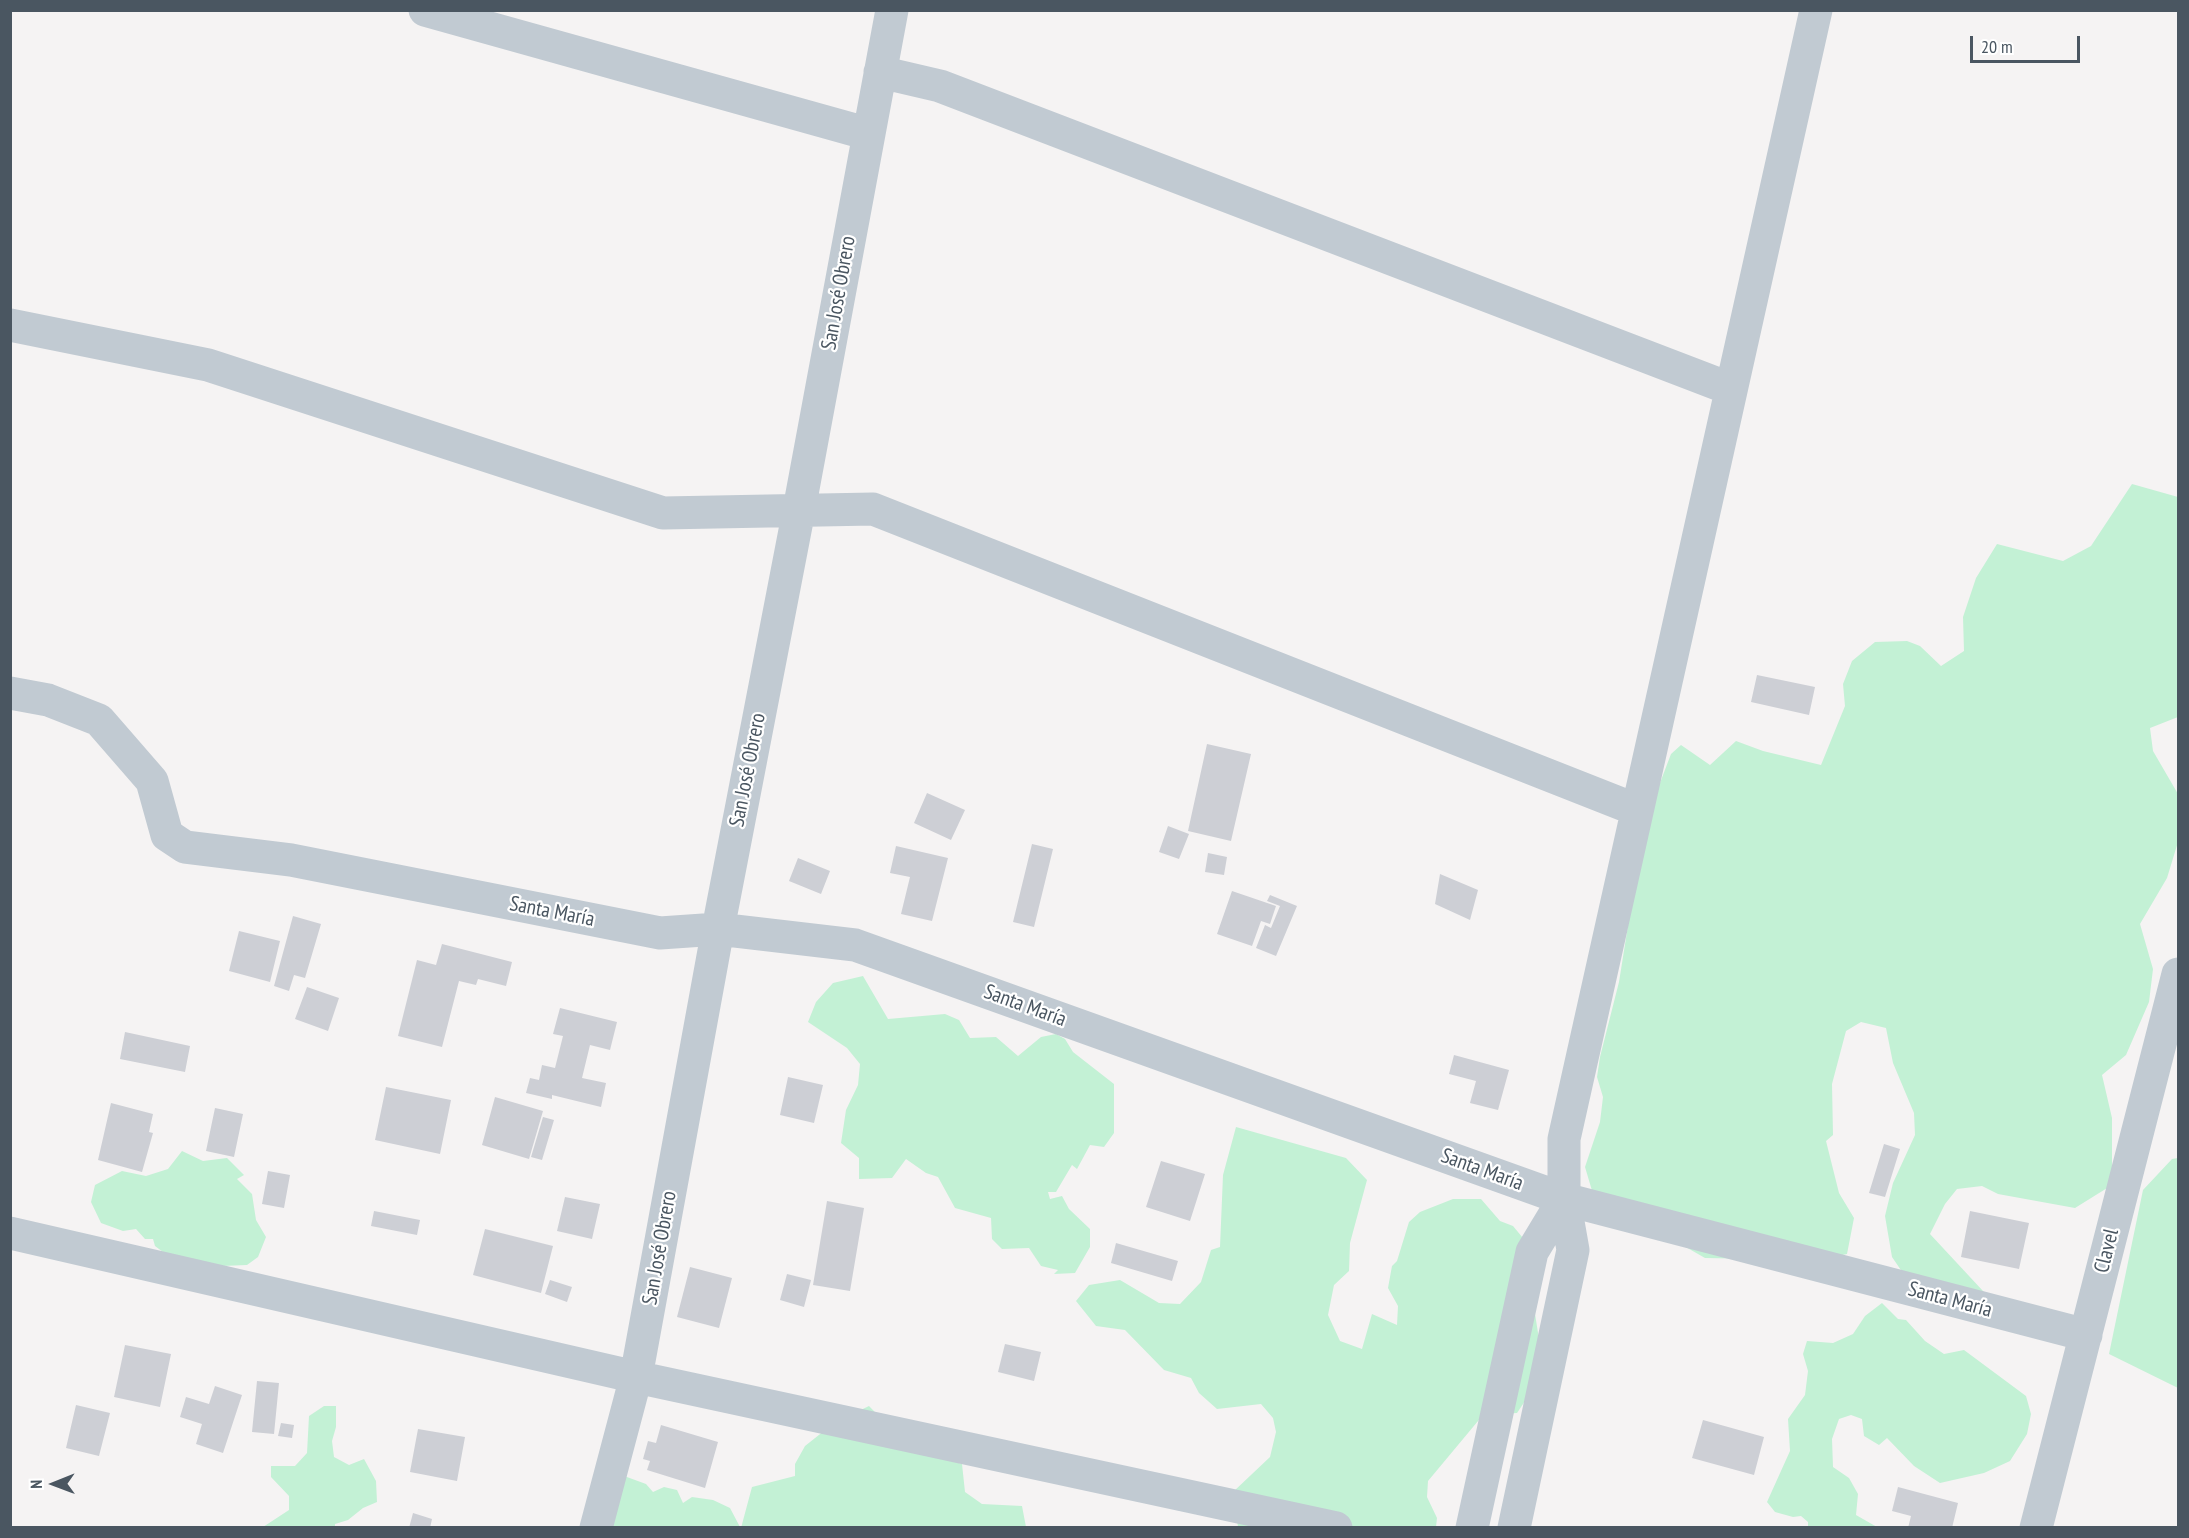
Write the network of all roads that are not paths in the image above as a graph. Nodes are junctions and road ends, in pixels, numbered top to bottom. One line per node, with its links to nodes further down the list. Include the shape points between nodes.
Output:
1 (424, 10): 5 (street)
2 (892, 10): 4 (street, San José Obrero)
3 (1816, 10): 7 (street)
4 (880, 72): 5 (street, San José Obrero); 7 (street, via 940,86)
5 (869, 134): 8 (street, San José Obrero)
6 (10, 325): 8 (street, via 208,365 663,513)
7 (1731, 389): 10 (street)
8 (800, 510): 10 (street, via 873,509); 11 (street, San José Obrero)
9 (10, 693): 11 (street, Santa María, via 48,700 99,720 152,781 167,835 184,847 291,860 660,933)
10 (1637, 810): 13 (street, via 1564,1139)
11 (718, 929): 13 (street, Santa María, via 855,945); 16 (street, San José Obrero)
12 (2178, 974): 15 (street, Clavel)
13 (1564, 1199): 15 (street, Santa María); 19 (street, via 1532,1252); 20 (street, via 1573,1250)
14 (10, 1233): 16 (street)
15 (2085, 1335): 21 (street, Clavel)
16 (636, 1377): 17 (street, San José Obrero); 18 (street)
17 (596, 1527)
18 (1336, 1527)
19 (1472, 1527)
20 (1514, 1527)
21 (2036, 1527)

